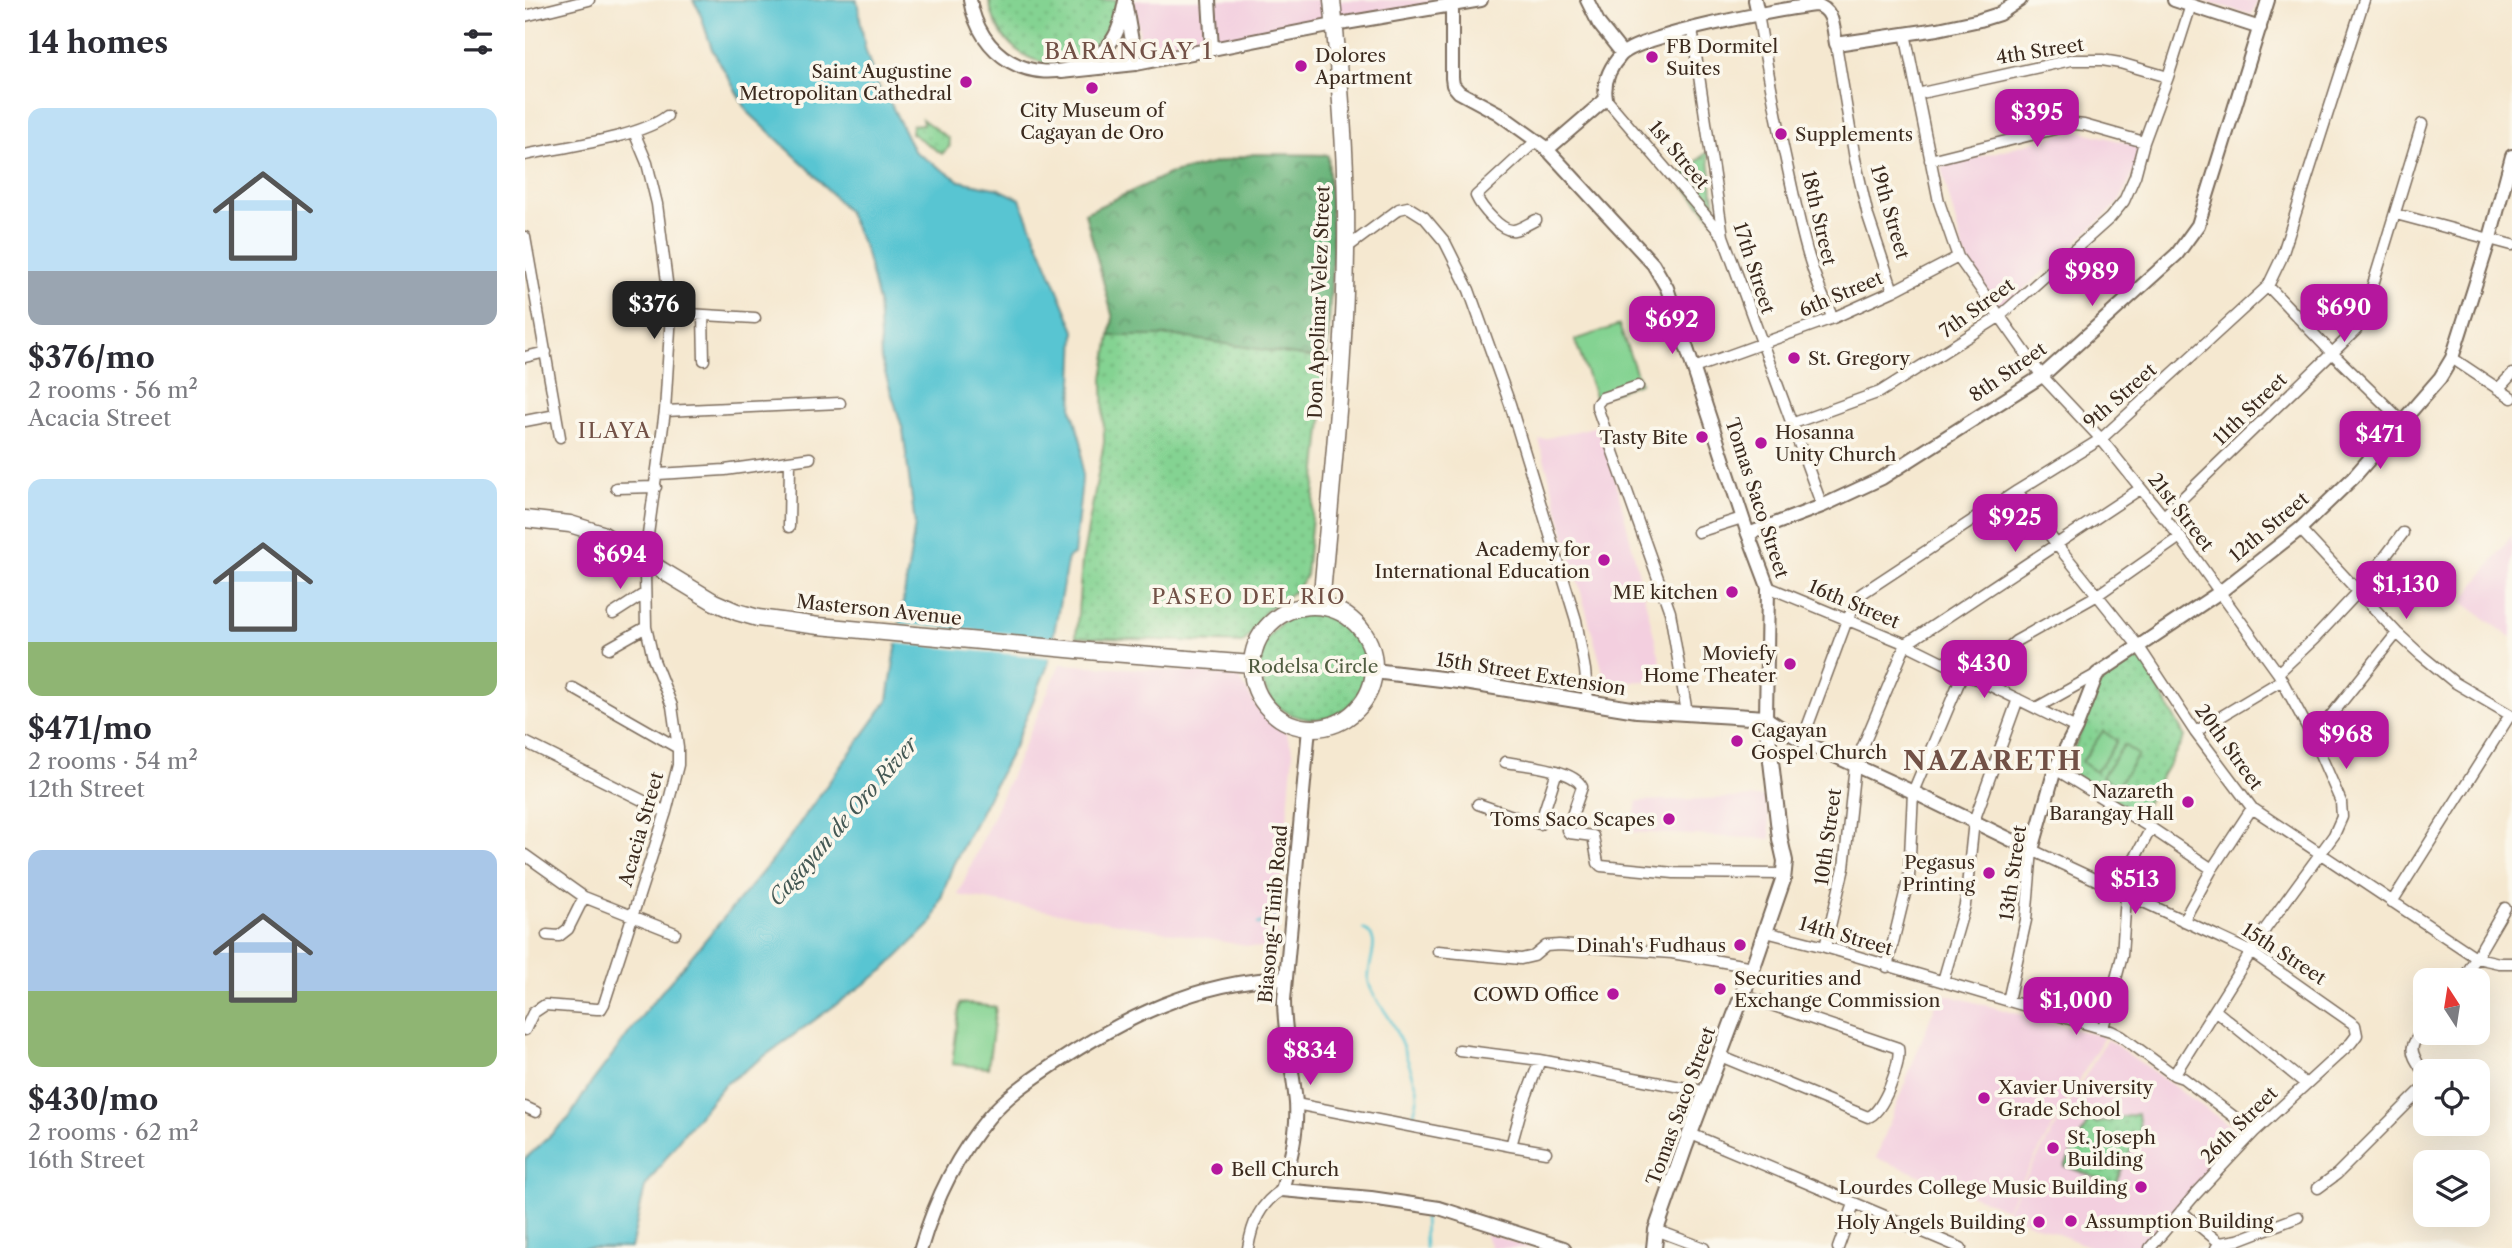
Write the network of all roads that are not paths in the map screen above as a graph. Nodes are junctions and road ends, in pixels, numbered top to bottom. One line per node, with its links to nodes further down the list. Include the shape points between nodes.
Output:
1 (589, 0): 16 (street)
2 (970, 0): 25 (street, via 977,27 995,50 1023,68)
3 (1209, 0): 22 (street)
4 (1332, 0): 17 (main road, Don Apolinar Velez Street)
5 (1481, 0): 13 (street)
6 (1587, 0): 23 (street)
7 (1755, 0): 15 (street, 18th Street)
8 (2020, 0): 20 (street, via 1980,20)
9 (2174, 0): 14 (street)
10 (2268, 0): 18 (street, 8th Street)
11 (2364, 0): 46 (street, 9th Street, via 2281,259)
12 (1125, 1): 24 (street); 25 (street, via 1108,47)
13 (1452, 3): 17 (street); 32 (street, Tomas Saco Street, via 1456,89)
14 (2191, 5): 18 (street); 26 (street, 7th Street)
15 (1758, 14): 19 (street); 21 (street, 19th Street, via 1816,5 1832,19); 53 (street, 18th Street, via 1807,258)
16 (525, 16)
17 (1334, 25): 22 (street); 44 (main road, Don Apolinar Velez Street, via 1345,160)
18 (2260, 28): 62 (street, 8th Street, via 2199,225 2178,254)
19 (1692, 29): 23 (street); 40 (street, 17th Street)
20 (1905, 33): 21 (street); 27 (street, 21st Street)
21 (1836, 44): 48 (street, 19th Street, via 1857,171)
22 (1212, 49): 24 (street)
23 (1622, 53): 28 (street, via 1605,80)
24 (1136, 64): 25 (street)
25 (1061, 72)
26 (2168, 78): 27 (street, 4th Street, via 2120,63 2071,60); 33 (street, 7th Street)
27 (1917, 94): 37 (street, 21st Street)
28 (1606, 99): 34 (street); 40 (street, 1st Street)
29 (667, 116): 31 (street)
30 (2422, 124): 38 (street, 11th Street)
31 (634, 132): 35 (street); 49 (street, via 657,204)
32 (1537, 140): 34 (street, Tomas Saco Street); 39 (street, via 1475,196 1508,229)
33 (2144, 142): 37 (street, via 2075,124); 51 (street, 7th Street, via 2131,188 2110,218)
34 (1548, 149): 60 (street, Tomas Saco Street, via 1653,264 1667,288)
35 (525, 155)
36 (2512, 156): 42 (street, 12th Street)
37 (1930, 160): 45 (street, 21st Street)
38 (2396, 214): 42 (street); 56 (street, 11th Street, via 2364,314 2356,330)
39 (1536, 220)
40 (1723, 236): 54 (street, 17th Street)
41 (525, 237): 47 (street)
42 (2490, 238): 43 (street); 58 (street, 12th Street)
43 (2512, 245)
44 (1345, 249): 99 (main road, Don Apolinar Velez Street, via 1341,362); 114 (street, via 1408,207 1424,217 1445,242 1469,290 1514,416 1576,620)
45 (1958, 257): 48 (street, 6th Street); 51 (street, 21st Street)
46 (2268, 286): 56 (street); 73 (street, 9th Street)
47 (530, 287): 55 (street)
48 (1893, 291): 53 (street, 6th Street)
49 (671, 313): 50 (street); 67 (street)
50 (703, 315): 52 (street); 59 (street)
51 (1999, 317): 62 (street, 21st Street); 71 (street, 7th Street, via 1880,392)
52 (755, 318)
53 (1833, 318): 54 (street, 6th Street)
54 (1761, 345): 60 (street, 6th Street); 71 (street, 17th Street)
55 (546, 352): 57 (street); 68 (street)
56 (2332, 354): 70 (street); 82 (street, 11th Street)
57 (525, 357)
58 (2452, 358): 64 (street); 70 (street, 12th Street)
59 (704, 360)
60 (1694, 368): 83 (street, Tomas Saco Street)
61 (2512, 374): 64 (street)
62 (2042, 376): 73 (street, 21st Street); 81 (street, 8th Street, via 1882,478)
63 (1638, 386): 116 (street, via 1602,398 1597,407 1670,612)
64 (2498, 389): 65 (street)
65 (2512, 398)
66 (840, 403): 67 (street)
67 (666, 411): 76 (street)
68 (557, 415): 69 (street); 72 (street)
69 (525, 421)
70 (2402, 421): 86 (street, 12th Street, via 2353,478)
71 (1791, 424): 81 (street, 17th Street)
72 (560, 437)
73 (2101, 439): 79 (street, 21st Street); 80 (street, 9th Street)
74 (810, 458): 75 (street)
75 (790, 463): 76 (street); 85 (street)
76 (658, 474): 77 (street)
77 (656, 487): 78 (street); 92 (street)
78 (616, 488)
79 (2140, 489): 82 (street, 21st Street); 91 (street)
80 (2017, 491): 91 (street, 20th Street); 101 (street, 9th Street, via 1861,594)
81 (1822, 506): 89 (street, 8th Street)
82 (2163, 517): 90 (street, 21st Street)
83 (1742, 518): 87 (street); 89 (street, Tomas Saco Street)
84 (525, 519): 107 (main road, Masterson Avenue, bridge, via 561,522 602,534 714,602 758,618)
85 (789, 527)
86 (2299, 529): 95 (street); 96 (street, 12th Street)
87 (1698, 532)
88 (2403, 533): 95 (street)
89 (1748, 534): 94 (street, Tomas Saco Street)
90 (2180, 537): 96 (street, 21st Street); 98 (street)
91 (2057, 545): 98 (street, 20th Street); 104 (street)
92 (646, 549)
93 (645, 573): 97 (street, Acacia Street)
94 (1768, 587): 101 (street, 16th Street); 118 (street, Tomas Saco Street)
95 (2359, 590): 103 (street); 111 (street)
96 (2220, 592): 105 (street, 12th Street); 111 (street, 21st Street)
97 (644, 594): 100 (street); 102 (street, Acacia Street)
98 (2096, 596): 105 (street, 20th Street); 110 (street, via 2016,641)
99 (1321, 606): 107 (main road, via 1300,607 1276,618 1259,638); 108 (main road, via 1358,625 1368,640)
100 (613, 614)
101 (1847, 620): 104 (street, 16th Street); 123 (street, 9th Street)
102 (646, 627): 106 (street); 125 (street, Acacia Street, via 672,706)
103 (2397, 633): 117 (street, via 2454,682); 122 (street)
104 (1906, 644): 110 (street, 16th Street); 127 (street, 10th Street)
105 (2139, 647): 109 (street, 12th Street); 121 (street, 20th Street)
106 (609, 648)
107 (1252, 664): 119 (main road, via 1258,692 1268,707 1283,719)
108 (1374, 671): 114 (main road, 15th Street Extension); 119 (main road, via 1367,696 1355,710 1331,725)
109 (2097, 674): 115 (street, 12th Street); 120 (street, 13th Street)
110 (1968, 675): 113 (street, 16th Street); 130 (street)
111 (2280, 677): 121 (street); 122 (street, 21st Street)
112 (573, 688): 125 (street)
113 (2018, 699): 115 (street, 16th Street); 134 (street)
114 (1588, 701): 116 (main road, 15th Street Extension)
115 (2036, 708): 120 (street, 16th Street)
116 (1688, 713): 118 (main road, 15th Street Extension)
117 (2511, 715): 143 (street)
118 (1766, 718): 123 (street, 15th Street); 140 (main road, Tomas Saco Street)
119 (1309, 727): 158 (street, Biasong-Tinib Road)
120 (2076, 728): 128 (street, 13th Street)
121 (2195, 732): 132 (street, 20th Street)
122 (2313, 738): 138 (street, 21st Street, via 2342,809 2339,825)
123 (1802, 741): 127 (street, 15th Street)
124 (525, 742): 133 (street)
125 (678, 748): 133 (street, Acacia Street)
126 (1505, 762): 129 (street)
127 (1856, 765): 130 (street, 15th Street); 150 (street, 10th Street, via 1844,869)
128 (2056, 769): 135 (street); 136 (street, 13th Street)
129 (1557, 771): 131 (street, via 1540,824); 140 (street, via 1579,780 1582,787 1567,830 1593,836 1598,863 1607,868)
130 (1913, 792): 134 (street, 15th Street); 156 (street, via 1909,877)
131 (1478, 804)
132 (2252, 808): 138 (street, 20th Street); 139 (street)
133 (666, 813): 145 (street, Acacia Street)
134 (1974, 821): 136 (street, 15th Street); 159 (street, via 1965,905)
135 (2151, 828): 139 (street); 141 (street)
136 (2032, 850): 141 (street, 15th Street); 161 (street, 13th Street, via 2027,920)
137 (525, 855): 142 (street)
138 (2321, 855): 143 (street, 20th Street); 152 (street, 21st Street)
139 (2212, 869): 146 (street)
140 (1784, 874): 147 (main road, Tomas Saco Street)
141 (2122, 893): 146 (street, 15th Street); 163 (street, via 2122,957)
142 (583, 897): 145 (street); 149 (street, via 568,929 559,936)
143 (2392, 902): 153 (street, 20th Street)
144 (2505, 908): 153 (street)
145 (633, 918): 148 (street); 164 (street, Acacia Street, via 601,1009 545,1005 533,1013)
146 (2182, 921): 152 (street, 15th Street)
147 (1766, 932): 150 (street, 14th Street); 155 (main road, Tomas Saco Street)
148 (675, 933)
149 (547, 935)
150 (1825, 947): 156 (street, 14th Street)
151 (1439, 951): 155 (street, via 1506,959 1531,957 1550,945 1672,953)
152 (2251, 952): 162 (street, 21st Street); 165 (street, 15th Street, via 2353,1023)
153 (2477, 958): 154 (street); 157 (street)
154 (2512, 963)
155 (1753, 967): 160 (main road, Tomas Saco Street)
156 (1887, 967): 159 (street, 14th Street)
157 (2471, 968)
158 (1286, 978): 173 (street, Biasong-Tinib Road, via 1285,1037); 187 (street, via 1226,985 1166,1003 1095,1039 1033,1078 988,1117 954,1166)
159 (1943, 981): 161 (street, 14th Street)
160 (1742, 995): 167 (main road, Tomas Saco Street); 167 (street, via 1898,1048 1900,1059 1877,1112 1868,1117)
161 (2008, 1002): 163 (street, 14th Street)
162 (2216, 1011): 169 (street, 21st Street); 170 (street)
163 (2103, 1028): 169 (street, 14th Street)
164 (525, 1030)
165 (2357, 1032): 170 (street, 26th Street)
166 (1459, 1050): 168 (street)
167 (1720, 1056): 171 (main road, Tomas Saco Street)
168 (1540, 1060): 171 (street); 178 (street)
169 (2174, 1075): 176 (street, 14th Street)
170 (2306, 1084): 176 (street, 26th Street)
171 (1707, 1092): 177 (main road, Tomas Saco Street)
172 (2413, 1098): 180 (street)
173 (1296, 1104): 178 (street); 181 (street, Biasong-Tinib Road, via 1295,1137)
174 (525, 1107): 175 (street)
175 (536, 1112)
176 (2254, 1132): 183 (street, 26th Street)
177 (1691, 1134): 182 (street); 185 (main road, Tomas Saco Street)
178 (1511, 1146): 179 (street)
179 (1546, 1152)
180 (2318, 1188)
181 (1282, 1190): 188 (street, via 1263,1205); 189 (street, via 1439,1208)
182 (1854, 1204): 192 (street); 193 (street)
183 (2182, 1211): 186 (street); 194 (street, 26th Street)
184 (2298, 1217): 186 (street)
185 (1656, 1230): 190 (main road, Tomas Saco Street); 191 (street)
186 (2218, 1245)
187 (921, 1248)
188 (1248, 1248)
189 (1564, 1248)
190 (1654, 1248)
191 (1704, 1248)
192 (1838, 1248)
193 (1961, 1248)
194 (2150, 1248)

